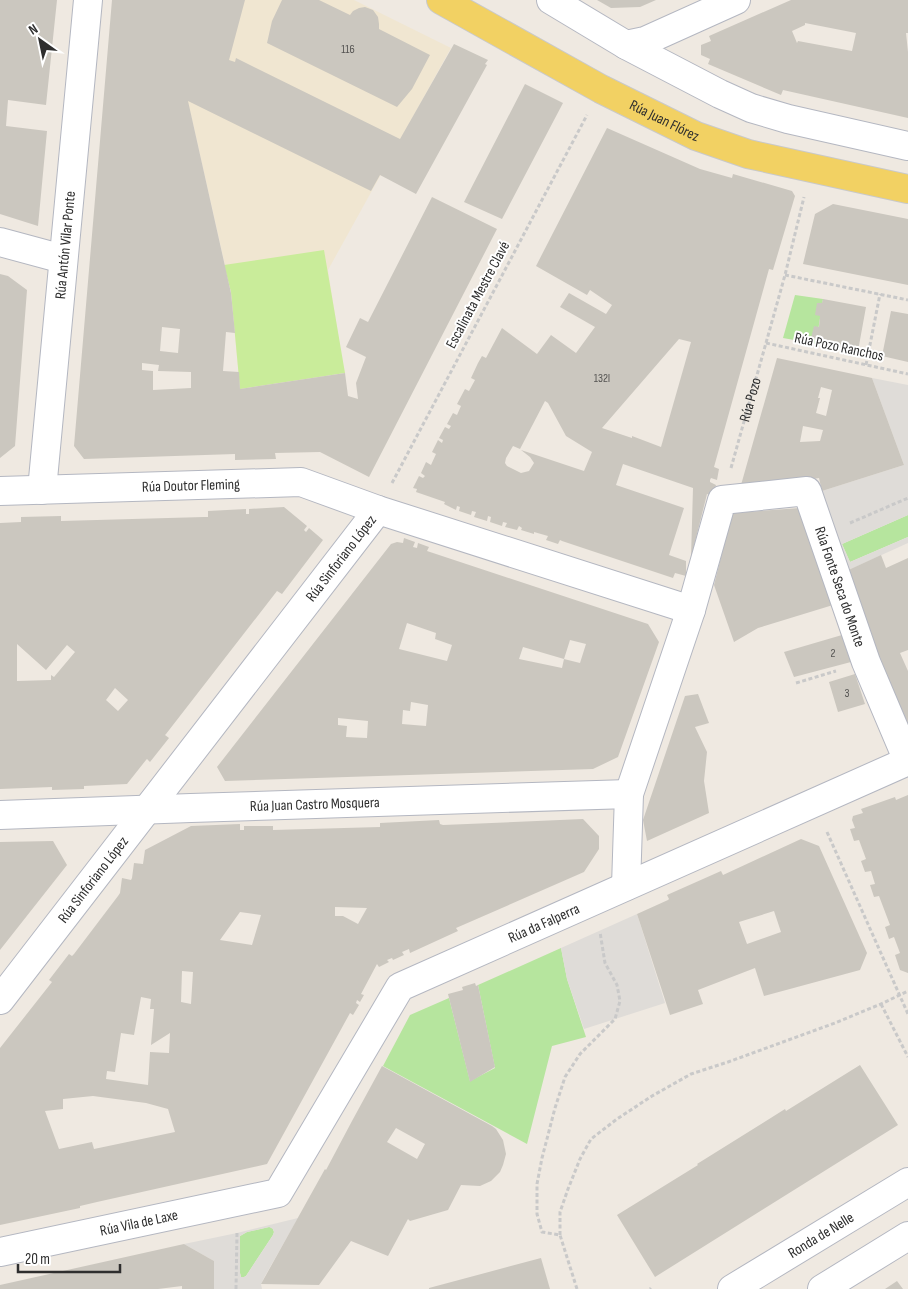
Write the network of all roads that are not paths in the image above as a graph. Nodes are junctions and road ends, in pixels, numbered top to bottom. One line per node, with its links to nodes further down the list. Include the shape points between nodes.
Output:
1 (88, 0): 9 (street, Rúa Antón Vilar Ponte)
2 (441, 0): 7 (main road, Rúa Juan Flórez, via 601,89 696,136 748,154)
3 (551, 0): 5 (street)
4 (736, 0): 5 (street, via 645,41)
5 (626, 45): 6 (street, via 751,108)
6 (908, 146)
7 (908, 189)
8 (0, 242): 9 (street)
9 (63, 259): 10 (street, Rúa Antón Vilar Ponte)
10 (42, 490): 11 (street, Rúa Doutor Fleming); 12 (street, Rúa Doutor Fleming, via 301,482)
11 (0, 491)
12 (378, 510): 13 (street, Rúa Sinforiano López); 16 (street, Rúa Sinforiano López)
13 (691, 610): 14 (street, Rúa Fonte Seca do Monte, via 722,500 806,491 866,662); 15 (street)
14 (908, 761): 18 (street, Rúa da Falperra)
15 (629, 794): 16 (street, Rúa Juan Castro Mosquera); 18 (street)
16 (146, 810): 17 (street, Rúa Juan Castro Mosquera); 19 (street, Rúa Sinforiano López)
17 (0, 815)
18 (626, 886): 21 (street, Rúa da Falperra, via 400,987)
19 (0, 1000)
20 (908, 1182): 24 (street, Ronda de Nelle)
21 (278, 1193): 23 (street, Rúa Vila de Laxe)
22 (908, 1236): 25 (street)
23 (0, 1252)
24 (732, 1289)
25 (822, 1289)

